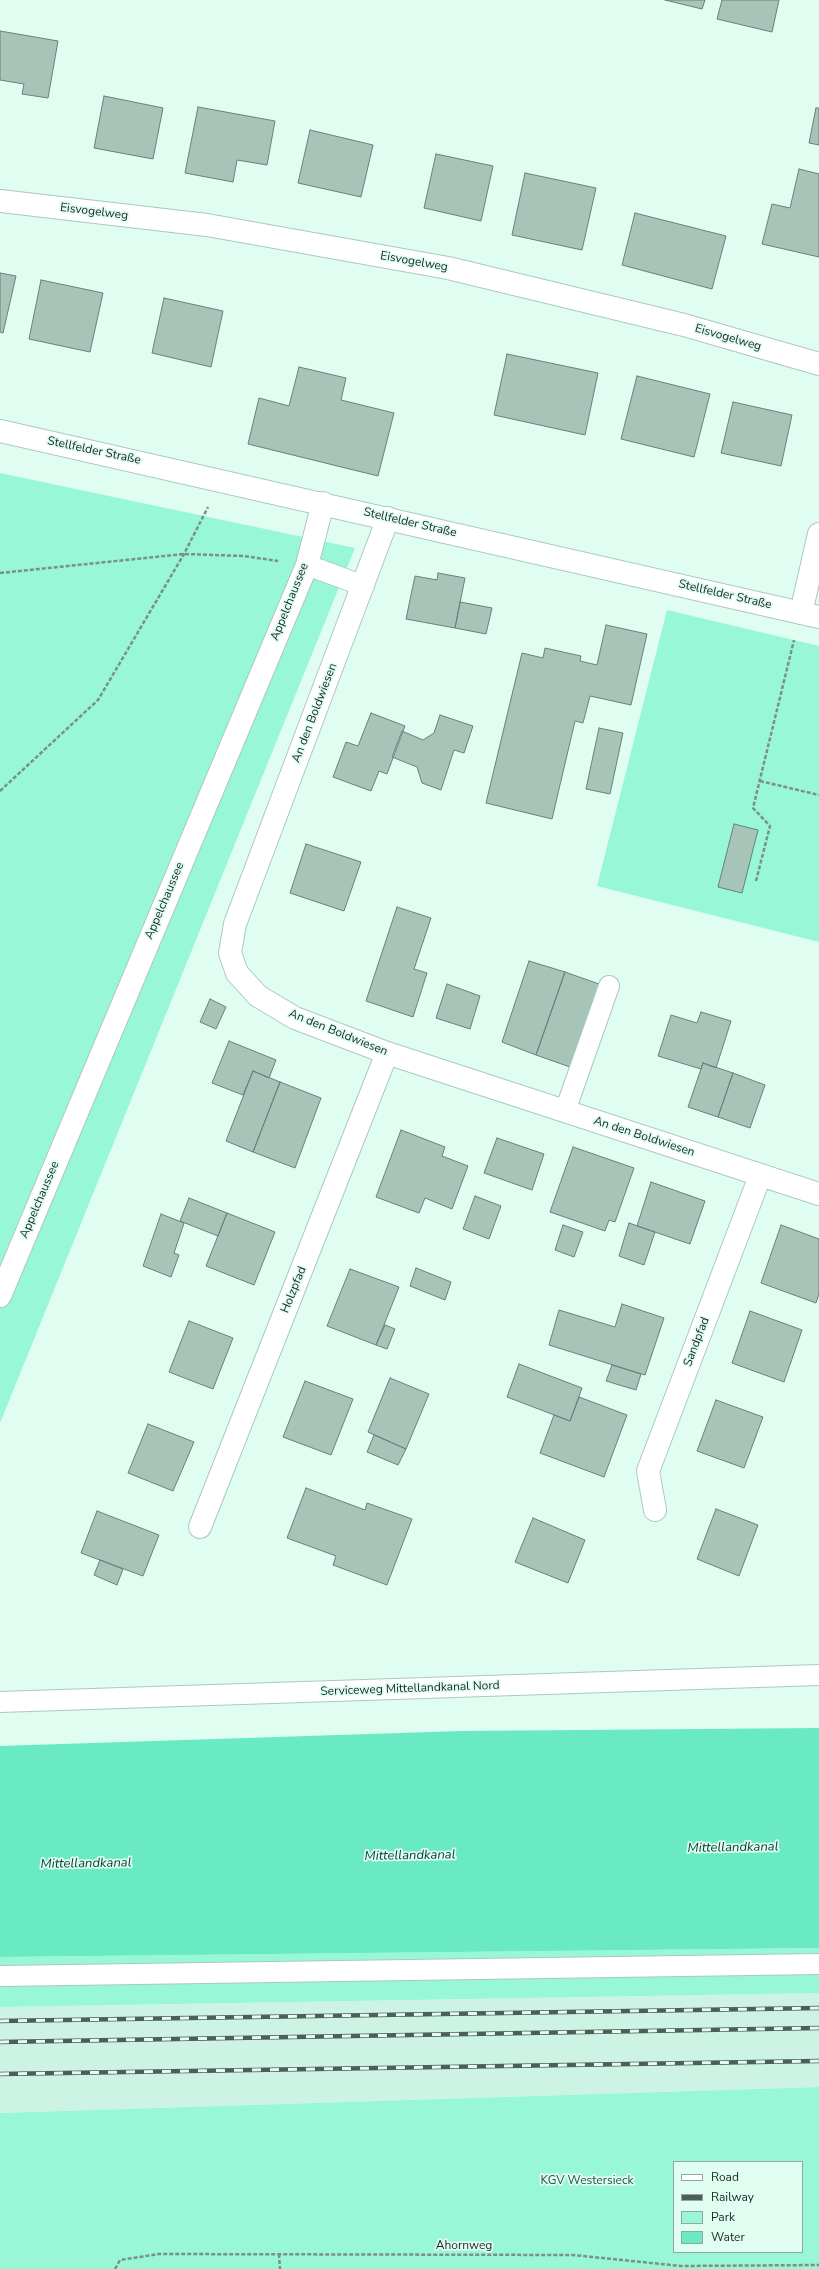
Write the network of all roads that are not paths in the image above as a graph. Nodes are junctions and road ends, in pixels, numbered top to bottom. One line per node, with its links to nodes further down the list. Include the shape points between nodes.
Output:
1 (0, 201): 2 (street, Eisvogelweg, via 207,225 448,268 684,325)
2 (819, 364)
3 (0, 431): 4 (street, Stellfelder Straße)
4 (323, 504): 5 (street, Stellfelder Straße); 7 (street, Appelchaussee)
5 (388, 518): 8 (street, An den Boldwiesen); 9 (street, Stellfelder Straße)
6 (819, 534): 9 (street)
7 (306, 565): 8 (lane); 15 (street, Appelchaussee)
8 (364, 586): 11 (street, An den Boldwiesen, via 235,924 230,953 237,973 258,996 295,1018)
9 (810, 615)
10 (609, 986): 12 (lane)
11 (388, 1053): 12 (street, An den Boldwiesen); 17 (street, Holzpfad)
12 (565, 1111): 13 (street, An den Boldwiesen)
13 (760, 1176): 14 (street, An den Boldwiesen); 16 (street, Sandpfad, via 648,1471)
14 (819, 1194)
15 (0, 1296)
16 (655, 1510)
17 (200, 1527)
18 (819, 1675): 19 (lane, Serviceweg Mittellandkanal Nord)
19 (0, 1702)
20 (819, 1964): 21 (lane)
21 (0, 1976)

